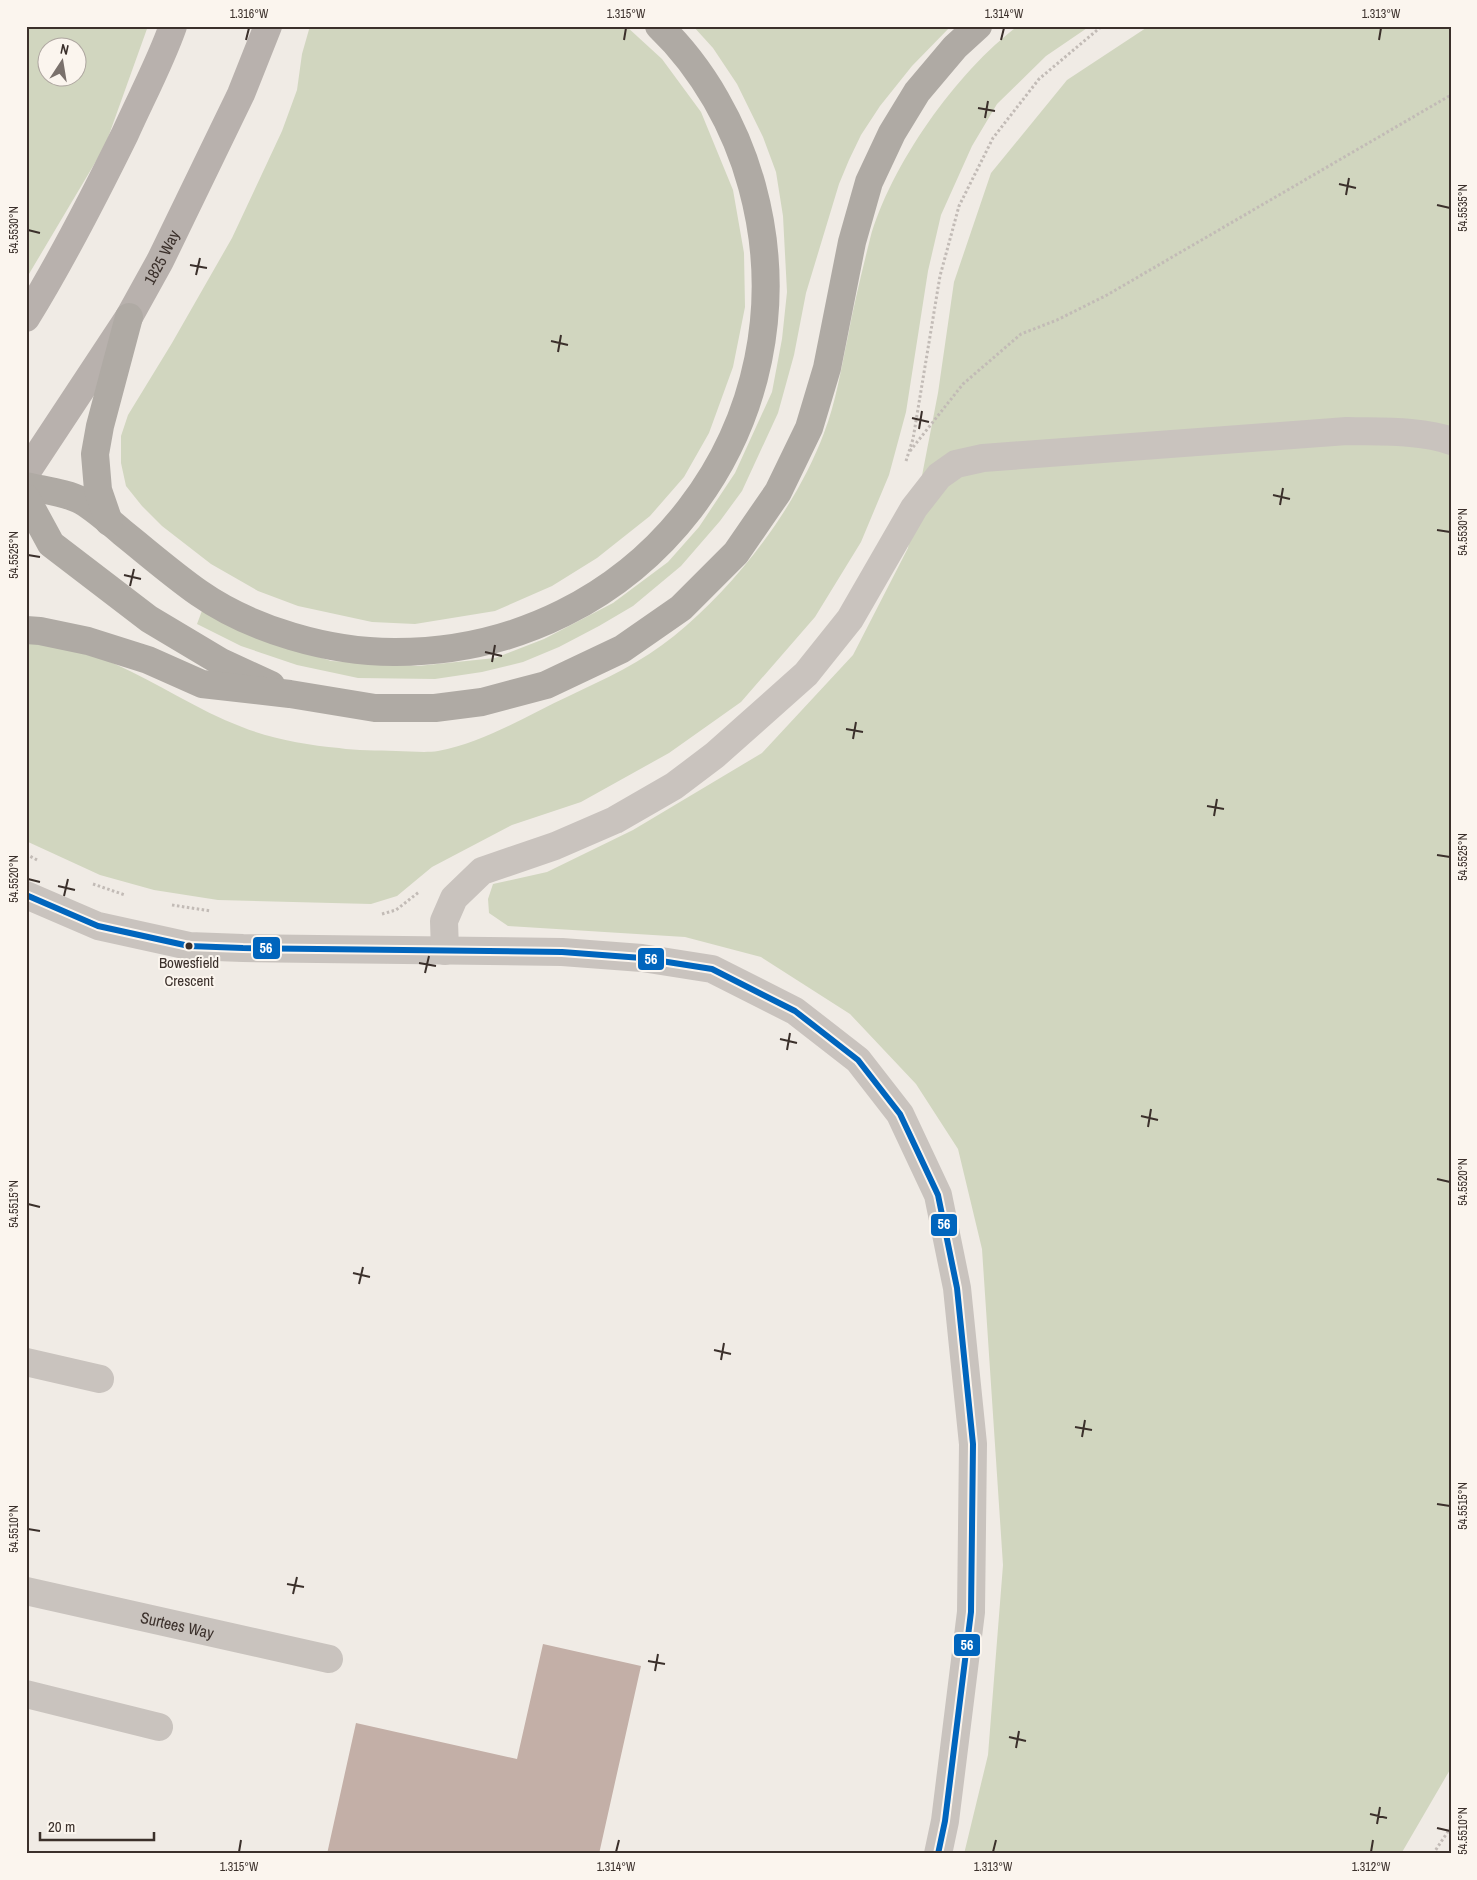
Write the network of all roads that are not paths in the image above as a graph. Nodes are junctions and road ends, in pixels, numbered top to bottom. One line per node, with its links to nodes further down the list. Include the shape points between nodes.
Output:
1 (173, 26): 6 (main road, via 83,219)
2 (268, 26): 5 (main road, 1825 Way, via 241,94 160,261)
3 (659, 26): 11 (highway, via 700,74 726,118 746,164 760,212 766,263 766,313 759,363 744,412 724,458 697,500 665,539 634,568 586,602 540,624 492,641 443,650 392,652 342,648 292,636 245,619 201,594)
4 (978, 26): 13 (highway, via 955,47 917,92 892,133 869,182 852,242 827,368 809,428 778,492 736,553 681,608 622,649 546,684 482,702 435,708 375,708)
5 (129, 317): 8 (main road, 1825 Way); 11 (highway, via 95,454 98,490)
6 (26, 318)
7 (1451, 441): 15 (street, via 1404,433 1347,431 983,458 956,464 939,476 914,508 850,618 806,674 715,756 674,786 615,820 555,846 482,871 454,898 444,921)
8 (26, 473)
9 (26, 486): 11 (highway, via 80,500)
10 (26, 498): 13 (highway, via 51,544 149,619 222,662)
11 (109, 522)
12 (26, 630): 13 (highway, via 88,641 148,660 202,684)
13 (290, 694)
14 (26, 895): 15 (street, via 98,926 189,946)
15 (445, 951): 22 (street, via 562,952 642,958 712,969 802,1016 858,1060 900,1114 938,1195 957,1288 973,1444 970,1612 945,1821)
16 (26, 1362): 17 (street)
17 (100, 1379)
18 (26, 1591): 19 (street, Surtees Way)
19 (329, 1659)
20 (26, 1694): 21 (street)
21 (159, 1727)
22 (938, 1854)

